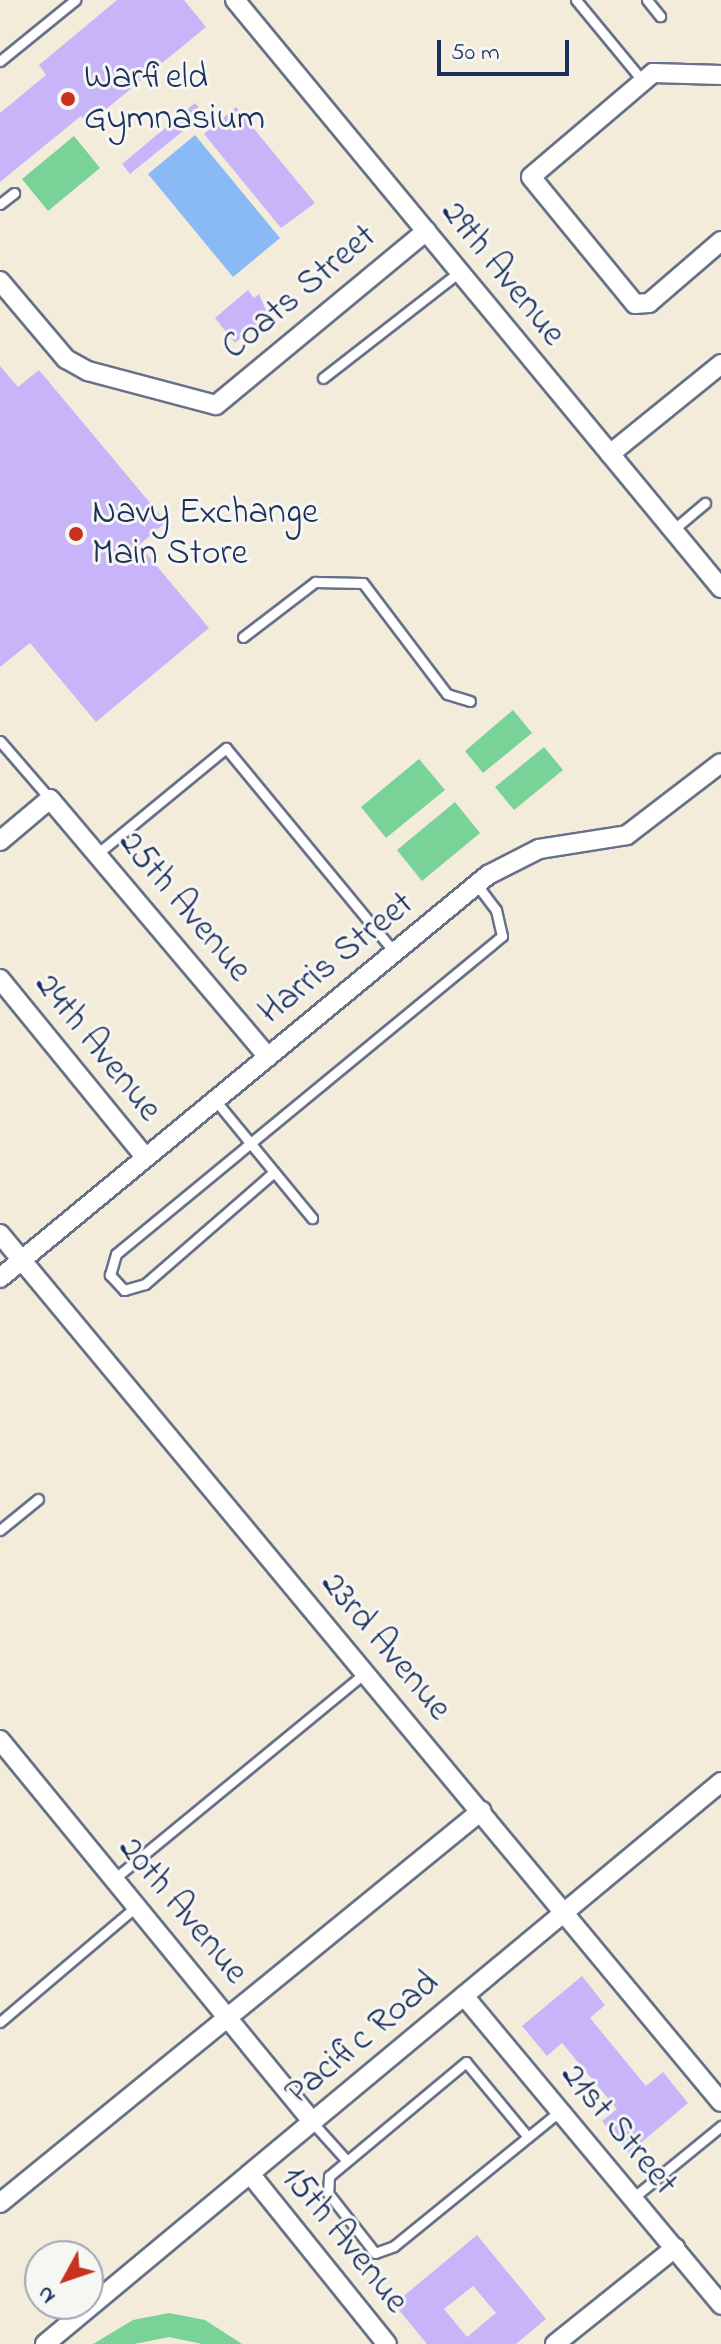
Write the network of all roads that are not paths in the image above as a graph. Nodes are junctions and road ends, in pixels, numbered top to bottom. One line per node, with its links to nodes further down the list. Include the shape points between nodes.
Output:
1 (75, 0): 6 (lane)
2 (235, 0): 11 (street, 29th Avenue)
3 (576, 0): 8 (lane)
4 (647, 0): 5 (lane)
5 (660, 16)
6 (0, 61)
7 (721, 75): 8 (street, via 662,72)
8 (642, 80): 12 (street, via 533,171 533,185 635,304 649,303)
9 (14, 193): 10 (lane)
10 (0, 204)
11 (426, 231): 13 (street, 29th Avenue); 14 (street, Coats Street, via 216,405 88,371 66,359)
12 (721, 241)
13 (459, 272): 16 (lane); 17 (street, 29th Avenue)
14 (0, 281)
15 (721, 364): 17 (street)
16 (323, 378)
17 (610, 454): 19 (street, 29th Avenue)
18 (705, 503): 19 (lane)
19 (673, 530): 20 (street, 29th Avenue)
20 (721, 588)
21 (243, 637): 22 (lane, via 315,582 363,583 447,694)
22 (470, 701)
23 (0, 741): 25 (lane)
24 (721, 763): 28 (street, Harris Street, via 627,835 539,849 510,861)
25 (50, 799): 26 (street); 27 (street, 25th Avenue)
26 (0, 841)
27 (97, 854): 29 (lane, via 226,748); 31 (street, 25th Avenue)
28 (477, 885): 29 (street, Harris Street); 33 (lane, via 496,910 502,936)
29 (395, 953): 31 (street, Harris Street)
30 (0, 979): 34 (street, 24th Avenue)
31 (268, 1057): 32 (street, Harris Street)
32 (215, 1100): 33 (lane); 34 (street, Harris Street)
33 (249, 1142): 35 (lane); 35 (lane, via 116,1254 110,1275 124,1290 145,1284)
34 (145, 1157): 38 (street, Harris Street)
35 (274, 1172): 36 (lane)
36 (312, 1218)
37 (0, 1234): 38 (street, 23rd Avenue)
38 (22, 1260): 39 (street, Harris Street); 42 (street, 23rd Avenue)
39 (0, 1278)
40 (38, 1499): 41 (lane)
41 (0, 1530)
42 (365, 1673): 45 (street, 23rd Avenue); 46 (lane)
43 (0, 1740): 46 (street, 20th Avenue)
44 (721, 1782): 48 (street, Pacific Road)
45 (481, 1811): 48 (street, 23rd Avenue); 50 (street)
46 (114, 1879): 47 (street, 20th Avenue)
47 (137, 1906): 50 (street, 20th Avenue); 51 (lane)
48 (564, 1912): 49 (street, Pacific Road); 52 (street, 23rd Avenue)
49 (464, 1996): 53 (street, 21st Street); 54 (street, Pacific Road)
50 (229, 2017): 54 (street, 20th Avenue); 60 (street)
51 (0, 2022)
52 (721, 2102)
53 (560, 2111): 56 (lane); 59 (street, 21st Street)
54 (313, 2123): 57 (lane); 58 (street, Pacific Road)
55 (721, 2126): 59 (lane)
56 (528, 2137): 57 (lane, via 466,2062); 57 (lane, via 394,2246 375,2253 328,2193 329,2176)
57 (347, 2161)
58 (251, 2175): 63 (street, Pacific Road); 64 (street, 15th Avenue)
59 (633, 2198): 61 (street, 21st Street)
60 (0, 2203)
61 (675, 2248): 62 (street, 21st Street); 65 (street)
62 (721, 2305)
63 (45, 2344)
64 (387, 2344)
65 (555, 2344)

